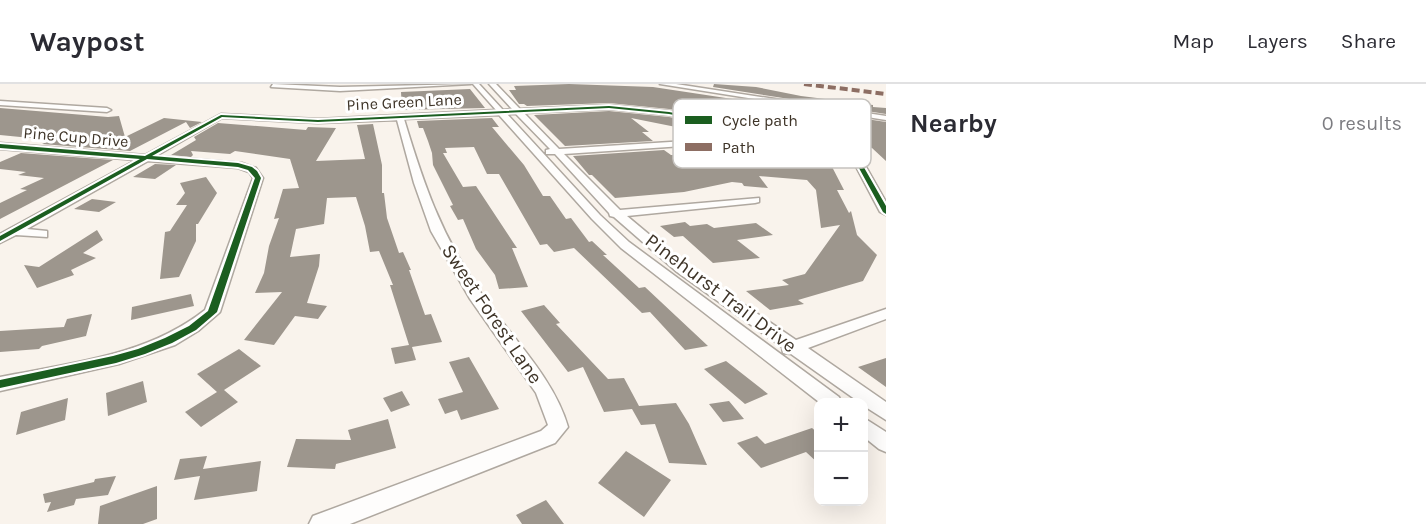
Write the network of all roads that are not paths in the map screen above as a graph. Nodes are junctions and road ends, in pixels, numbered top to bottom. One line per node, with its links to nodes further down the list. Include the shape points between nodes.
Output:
1 (468, 84): 5 (street, via 340,89)
2 (476, 84): 10 (street, Pinehurst Trail Drive)
3 (492, 84): 9 (street, Pinehurst Trail Drive)
4 (663, 84): 6 (street)
5 (275, 85)
6 (761, 99)
7 (0, 103): 8 (street)
8 (107, 110)
9 (517, 111): 10 (street, Pine Green Lane); 11 (street, Pine Green Lane, via 609,107); 17 (street, Pinehurst Trail Drive)
10 (503, 112): 13 (street, Pine Green Lane); 18 (street, Pinehurst Trail Drive)
11 (673, 115)
12 (871, 116): 14 (street)
13 (400, 117): 19 (street, Pine Green Lane, via 318,121 221,116); 36 (street, Sweet Forest Lane, via 411,160 443,244 549,398 558,427 548,437)
14 (886, 118)
15 (673, 144): 17 (street)
16 (0, 146): 19 (street, Pine Cup Drive)
17 (555, 151): 18 (street); 23 (street, Pinehurst Trail Drive)
18 (537, 152): 24 (street, Pinehurst Trail Drive)
19 (145, 157): 25 (street); 31 (street, Pine Cup Drive, via 238,165 256,172 255,188 212,312 203,322 172,340 129,356)
20 (862, 168): 22 (street, Pine Green Lane)
21 (755, 200): 23 (street)
22 (886, 212)
23 (618, 213): 24 (street); 29 (street, Pinehurst Trail Drive, via 682,269)
24 (596, 217): 30 (street, Pinehurst Trail Drive, via 625,245)
25 (15, 231): 26 (street); 27 (street)
26 (43, 234)
27 (0, 239)
28 (886, 314): 29 (street)
29 (794, 347): 30 (street); 33 (street, Pinehurst Trail Drive)
30 (772, 357): 32 (street, Pinehurst Trail Drive)
31 (0, 384)
32 (827, 398)
33 (886, 412)
34 (868, 429): 35 (street)
35 (886, 443)
36 (321, 524)

